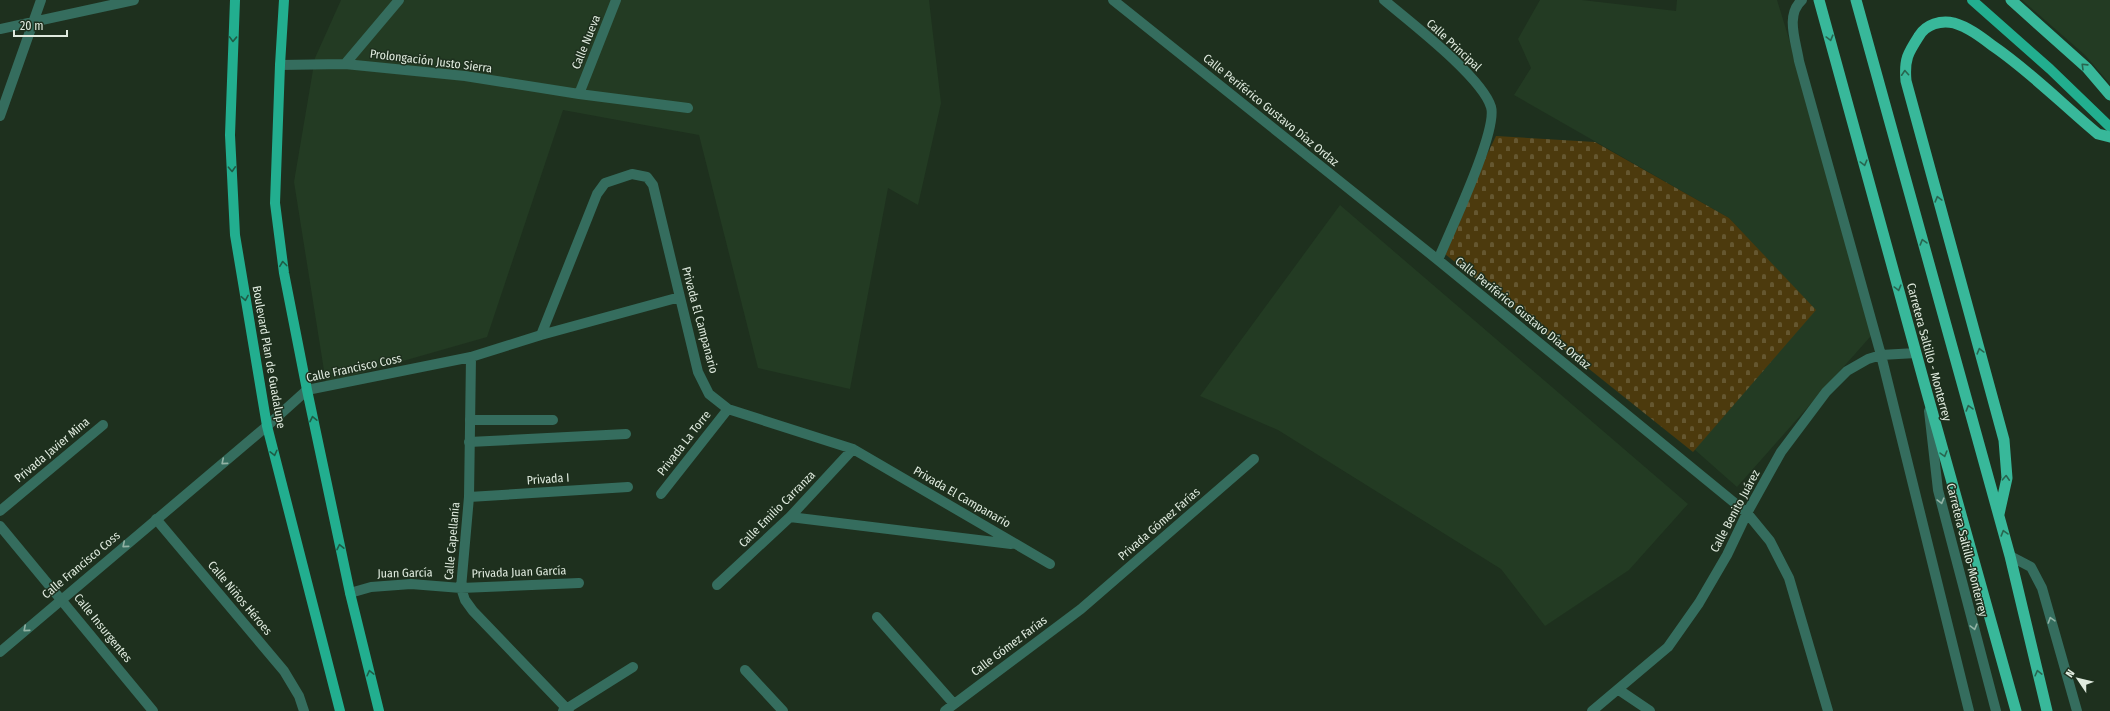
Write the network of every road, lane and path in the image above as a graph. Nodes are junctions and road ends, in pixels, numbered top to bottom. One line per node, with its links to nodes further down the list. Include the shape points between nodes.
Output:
1 (41, 0): 14 (street)
2 (134, 0): 14 (street)
3 (235, 0): 36 (main road, Boulevard Plan de Guadalupe, one-way to 36, via 230,135 235,235)
4 (284, 0): 17 (main road)
5 (399, 0): 16 (street)
6 (616, 0): 18 (street, Calle Nueva)
7 (1113, 0): 24 (street, Calle Periférico Gustavo Díaz Ordaz)
8 (1384, 0): 24 (street, Calle Principal, via 1452,59 1486,96 1492,108 1484,148)
9 (1802, 0): 28 (street, via 1792,20 1799,60)
10 (1819, 0): 27 (highway, Carretera Saltillo - Monterrey, one-way to 27)
11 (1856, 0): 46 (highway, Carretera Saltillo - Monterrey, one-way to 11)
12 (1972, 0): 22 (main road, via 2050,69)
13 (2011, 0): 19 (highway, one-way to 13, via 2087,68)
14 (33, 23): 15 (street); 21 (street)
15 (0, 29)
16 (346, 64): 17 (street, Prolongación Justo Sierra); 18 (street, Prolongación Justo Sierra, via 465,76)
17 (280, 65): 30 (main road, one-way to 17, via 284,272 275,203)
18 (579, 94): 20 (street, Prolongación Justo Sierra)
19 (2110, 95)
20 (688, 108)
21 (0, 116)
22 (2110, 127)
23 (2110, 137): 46 (highway, one-way to 23, via 2006,478 2004,440 1906,80 1904,68 1907,54 1921,32 1930,25 1942,22 1965,28 2009,57 2098,134)
24 (1438, 260): 45 (street, Calle Periférico Gustavo Díaz Ordaz)
25 (680, 297): 26 (street, Calle Francisco Coss); 26 (street, Privada El Campanario, via 653,185 647,177 632,174 617,177 605,183 597,194); 32 (street, Privada El Campanario, via 698,372 709,394)
26 (541, 335): 29 (street, Calle Francisco Coss)
27 (1916, 353): 28 (street, Calle Benito Juárez); 31 (highway, Carretera Saltillo - Monterrey)
28 (1881, 355): 45 (street, Calle Benito Juárez, via 1847,371 1826,392 1781,452); 75 (street)
29 (471, 357): 30 (street, Calle Francisco Coss); 33 (street, Calle Capellanía)
30 (307, 390): 36 (street, Calle Francisco Coss); 56 (main road, one-way to 30)
31 (1926, 393): 76 (street, Carretera Saltillo-Monterrey, one-way to 76, via 1938,490); 77 (highway, Carretera Saltillo - Monterrey, one-way to 77)
32 (728, 409): 39 (street, Privada El Campanario); 42 (street, Privada La Torre)
33 (470, 420): 34 (street); 38 (street, Calle Capellanía)
34 (553, 420)
35 (103, 425): 44 (street, Privada Javier Mina)
36 (267, 426): 48 (street, Calle Francisco Coss, one-way to 48); 68 (main road, Boulevard Plan de Guadalupe, one-way to 68)
37 (626, 434): 38 (street)
38 (470, 442): 43 (street, Calle Capellanía)
39 (853, 449): 47 (street, Calle Emilio Carranza); 50 (street, Privada El Campanario)
40 (1254, 459): 58 (street, Privada Gómez Farías)
41 (628, 487): 43 (street, Privada I)
42 (661, 494)
43 (469, 497): 55 (street, Calle Capellanía)
44 (0, 511)
45 (1747, 512): 63 (street, Calle Benito Juárez, via 1727,555 1699,603 1668,647); 74 (street, Calle Periférico Gustavo Díaz Ordaz, via 1770,541 1789,578)
46 (1999, 516): 51 (highway, Carretera Saltillo - Monterrey, one-way to 46)
47 (790, 517): 50 (street); 54 (street, Calle Emilio Carranza)
48 (156, 518): 57 (street, Calle Francisco Coss, one-way to 57); 67 (street, Calle Niños Héroes, via 284,671 299,696)
49 (0, 526): 57 (street, Calle Insurgentes)
50 (1016, 544): 52 (street, Privada El Campanario)
51 (2010, 556): 78 (highway, Carretera Saltillo - Monterrey, one-way to 51); 79 (street, one-way to 51, via 2042,588 2031,566)
52 (1050, 564)
53 (579, 583): 55 (street, Privada Juan García)
54 (717, 585)
55 (461, 588): 56 (street, Juan García, via 411,584 371,587); 65 (street, Calle Capellanía, via 465,600 473,611)
56 (350, 593): 69 (main road, one-way to 56)
57 (61, 598): 60 (street, Calle Francisco Coss, one-way to 60); 66 (street, Calle Insurgentes)
58 (1081, 609): 64 (street, Calle Gómez Farías)
59 (877, 617): 64 (street)
60 (0, 652)
61 (632, 667): 65 (street)
62 (745, 670): 70 (street)
63 (1619, 690): 72 (street, Calle Benito Juárez); 73 (street)
64 (954, 704): 71 (street, Calle Gómez Farías)
65 (566, 710)
66 (153, 711)
67 (304, 711)
68 (340, 711)
69 (379, 711)
70 (783, 711)
71 (945, 711)
72 (1592, 711)
73 (1650, 711)
74 (1828, 711)
75 (1969, 711)
76 (1996, 711)
77 (2016, 711)
78 (2048, 711)
79 (2077, 711)

